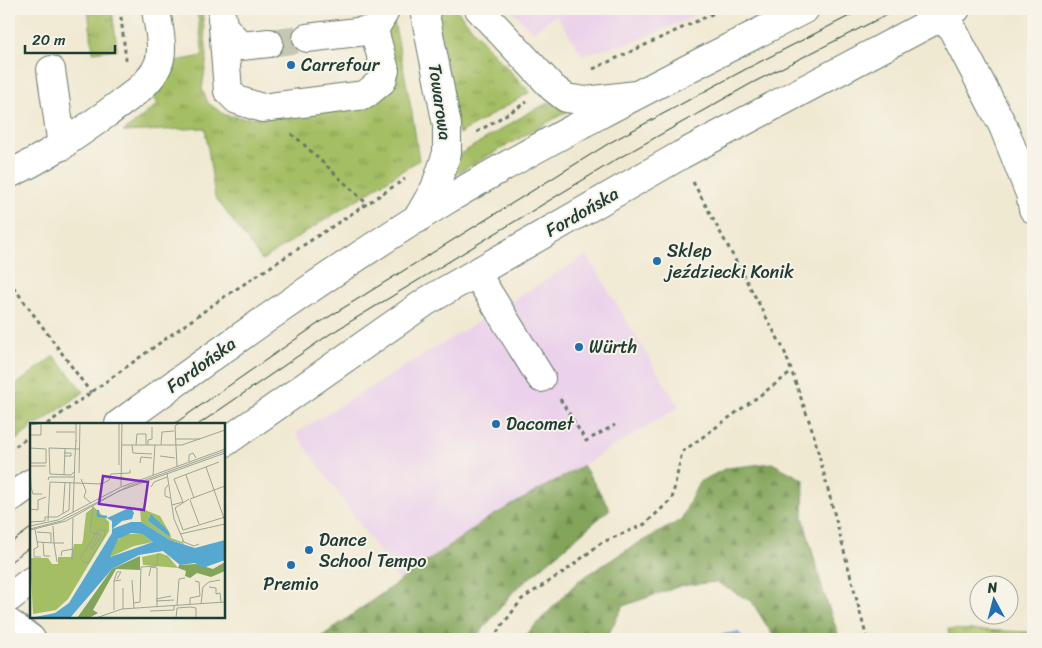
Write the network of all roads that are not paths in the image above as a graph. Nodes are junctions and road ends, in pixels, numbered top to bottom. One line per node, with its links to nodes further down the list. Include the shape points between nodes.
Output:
1 (156, 9): 12 (main road, via 161,53 152,76)
2 (424, 9): 15 (main road, Towarowa, via 446,125 447,152 435,188)
3 (479, 9): 11 (main road, via 552,88 566,98 586,101)
4 (805, 9): 11 (main road, Fordońska)
5 (951, 12): 14 (main road, via 1003,126); 16 (main road, Fordońska, via 681,155)
6 (222, 17): 7 (main road, via 228,90 237,100 262,108 365,95 382,81 385,70); 9 (main road, via 241,46)
7 (378, 20): 8 (main road)
8 (307, 38)
9 (269, 43)
10 (51, 70): 12 (main road)
11 (638, 95): 15 (main road, Fordońska)
12 (62, 146): 13 (main road)
13 (9, 174)
14 (1033, 209)
15 (417, 219): 18 (main road, Fordońska, via 267,318)
16 (476, 273): 17 (main road); 19 (main road, Fordońska, via 426,301)
17 (549, 386)
18 (119, 423)
19 (225, 442)
20 (30, 484): 21 (main road)
21 (9, 498)
22 (30, 582): 23 (main road)
23 (9, 598)
24 (9, 623): 25 (main road)
25 (31, 639)

